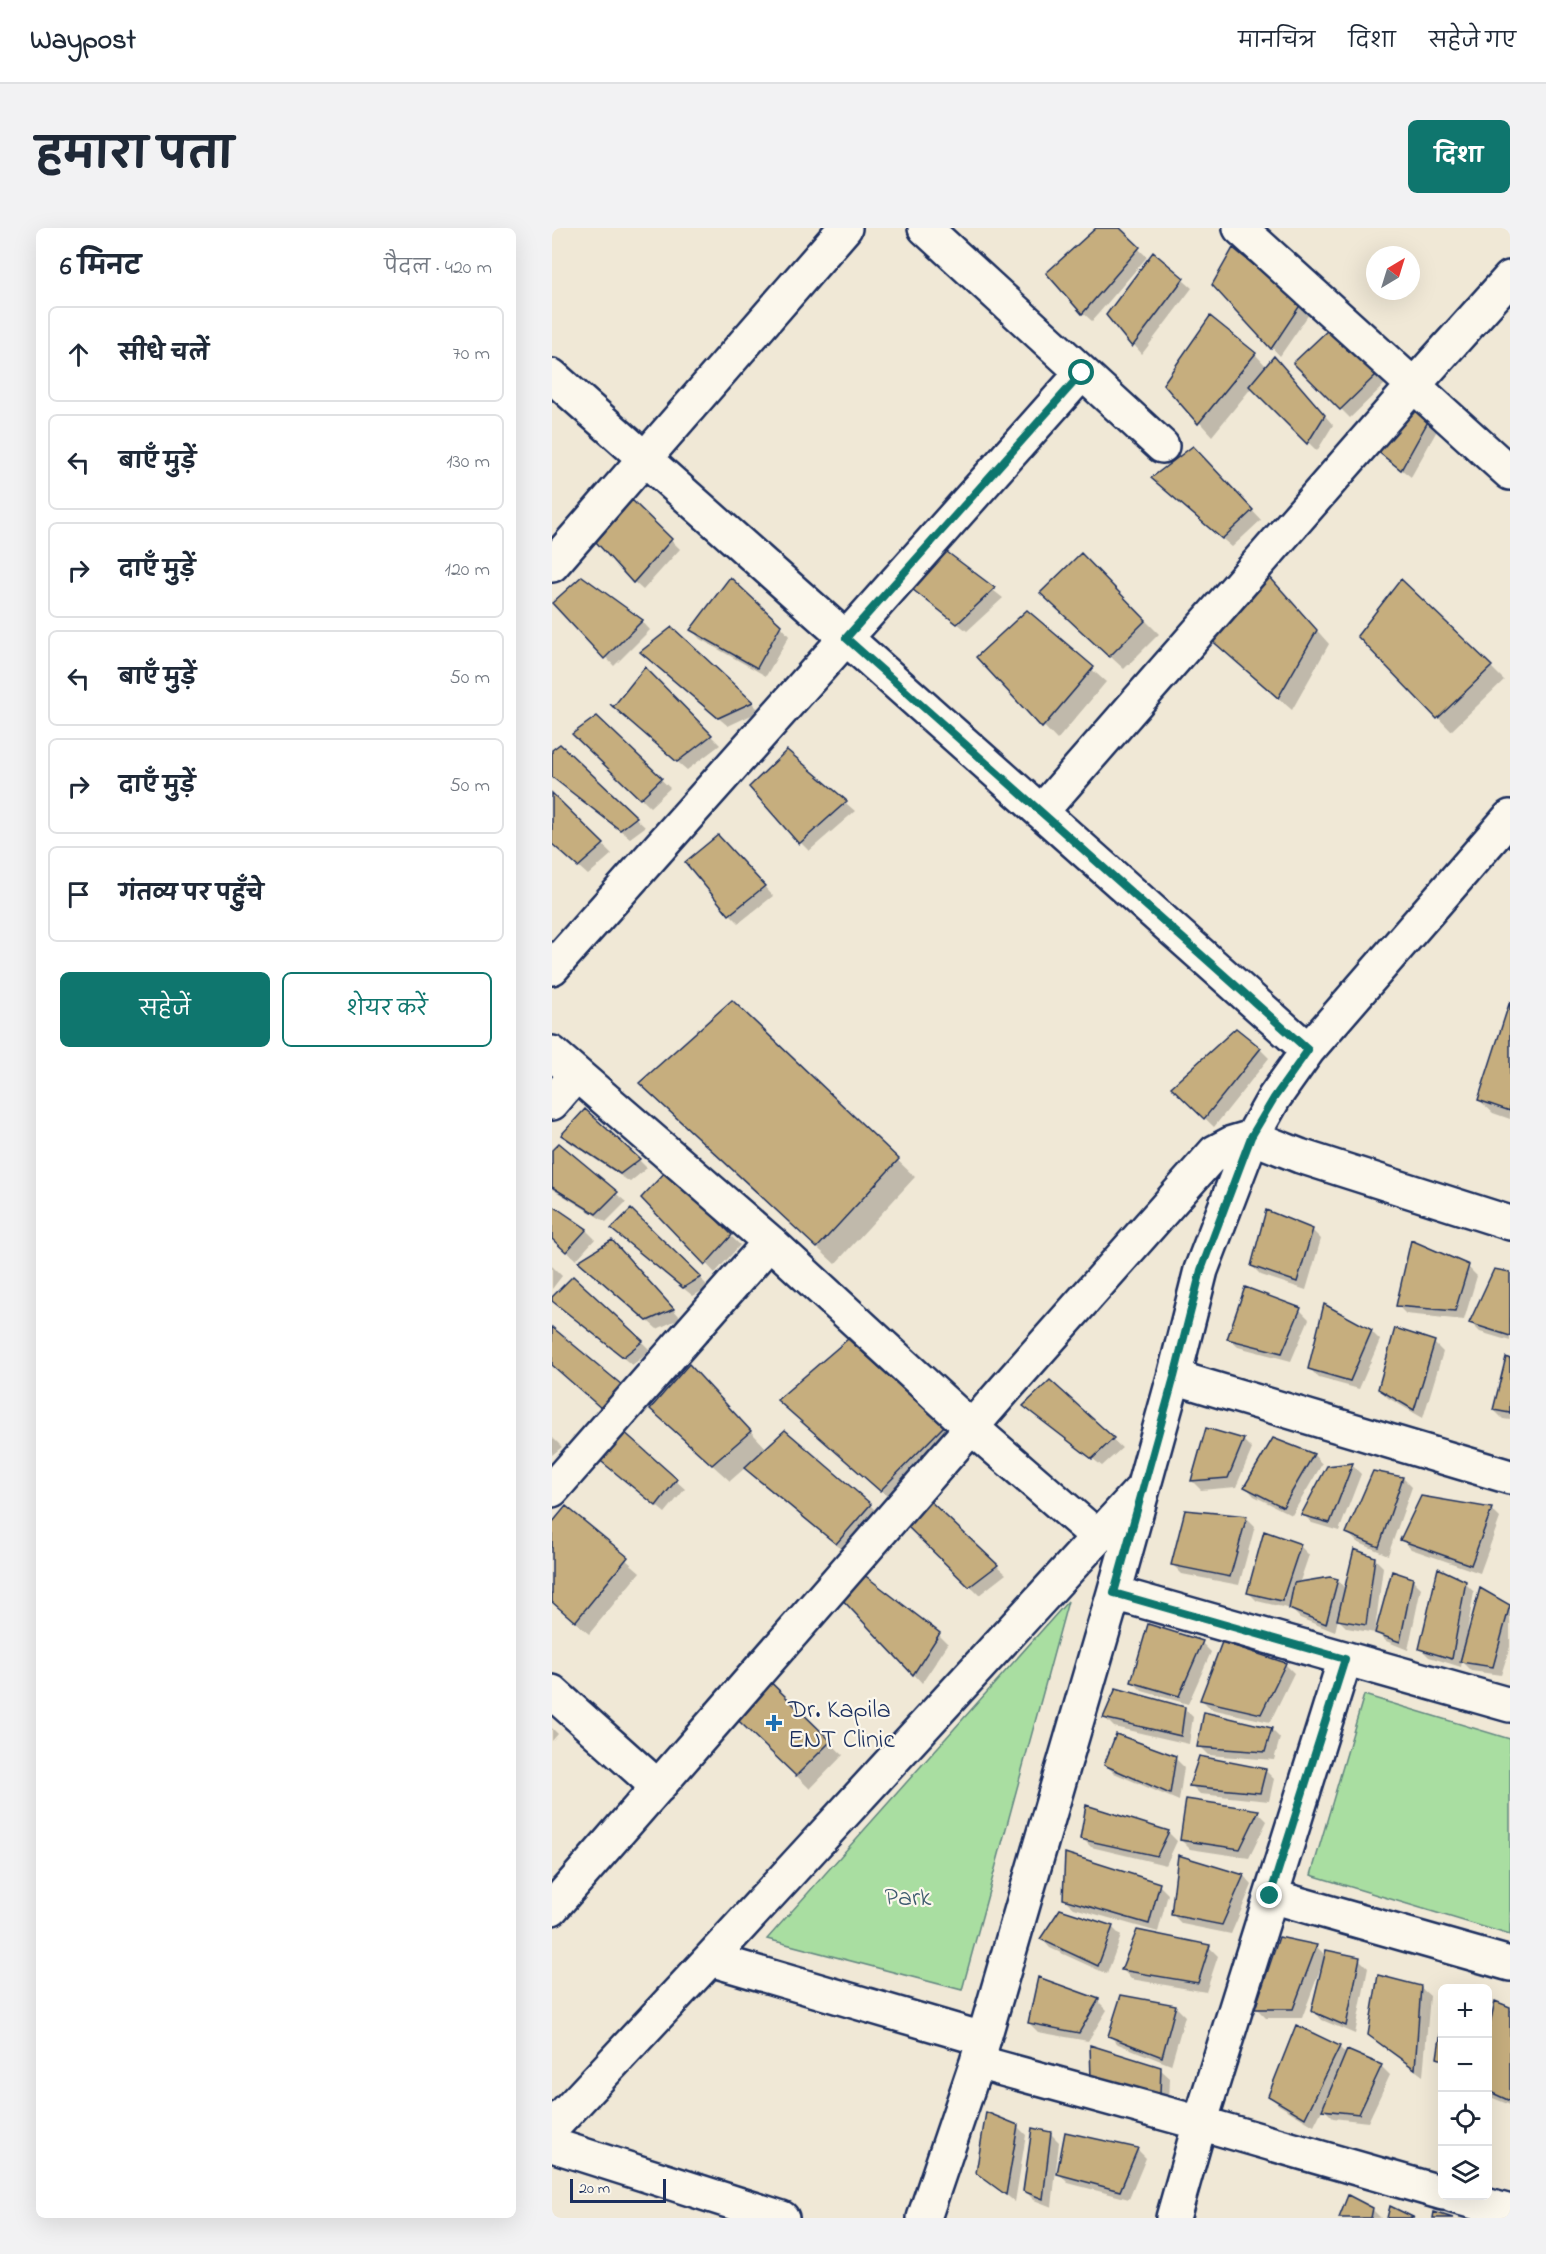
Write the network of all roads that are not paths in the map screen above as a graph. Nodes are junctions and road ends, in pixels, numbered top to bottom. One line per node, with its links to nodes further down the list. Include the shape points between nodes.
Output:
1 (845, 228): 9 (street)
2 (925, 228): 5 (street)
3 (1240, 228): 7 (street)
4 (1510, 278): 7 (street)
5 (1082, 373): 8 (street); 12 (street)
6 (552, 376): 9 (street)
7 (1414, 385): 10 (street); 13 (street)
8 (1162, 446)
9 (644, 458): 11 (street); 12 (street)
10 (1510, 472)
11 (552, 565)
12 (846, 638): 13 (street); 15 (street)
13 (1041, 812): 16 (street)
14 (1510, 817): 16 (street)
15 (552, 968)
16 (1308, 1050): 20 (street)
17 (552, 1053): 18 (street)
18 (576, 1075): 19 (street); 22 (street)
19 (552, 1103)
20 (1251, 1137): 21 (street); 23 (street, via 1201,1270); 24 (street, via 1215,1152)
21 (1510, 1223)
22 (770, 1242): 24 (street); 27 (street)
23 (1174, 1377): 25 (street); 26 (street)
24 (971, 1428): 28 (street); 33 (street)
25 (1510, 1477)
26 (1144, 1486): 28 (street); 29 (street)
27 (552, 1490)
28 (1098, 1537): 36 (street)
29 (1114, 1593): 30 (street); 38 (street)
30 (1345, 1659): 32 (street); 34 (street)
31 (552, 1692): 33 (street)
32 (1510, 1705)
33 (658, 1787): 35 (street)
34 (1270, 1896): 37 (street); 39 (street)
35 (552, 1908)
36 (710, 1959): 38 (street); 40 (street)
37 (1510, 1964)
38 (980, 2051): 39 (street); 46 (street)
39 (1200, 2123): 42 (street); 47 (street)
40 (552, 2128)
41 (552, 2145): 45 (street)
42 (1438, 2192)
43 (1467, 2200): 44 (street)
44 (1510, 2212)
45 (782, 2218)
46 (924, 2218)
47 (1173, 2218)

